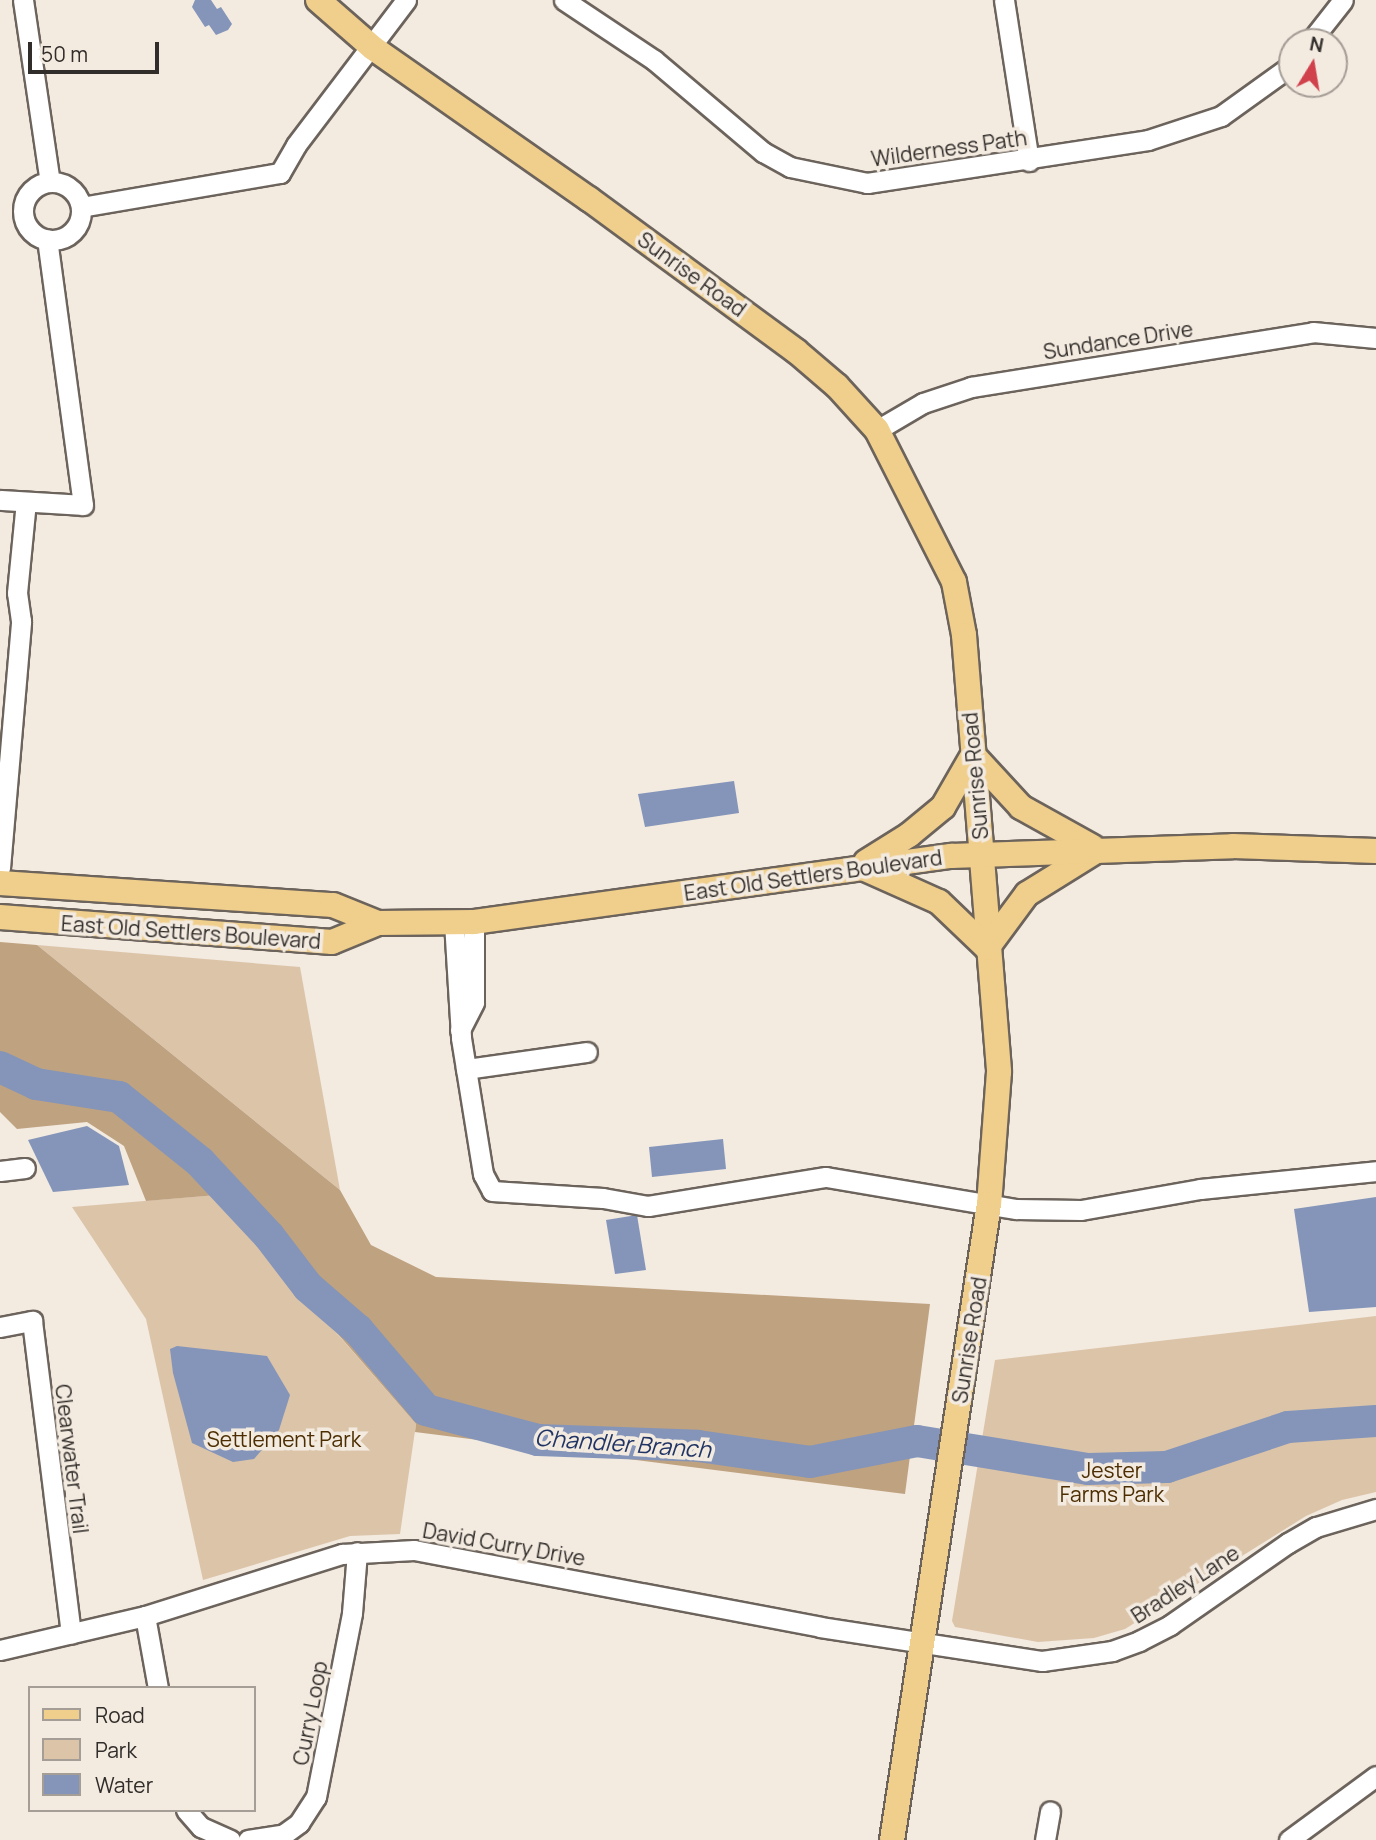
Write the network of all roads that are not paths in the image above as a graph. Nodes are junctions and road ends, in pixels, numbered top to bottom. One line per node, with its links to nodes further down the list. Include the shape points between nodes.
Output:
1 (23, 0): 11 (street)
2 (318, 0): 8 (main road, Sunrise Road)
3 (406, 0): 8 (street)
4 (564, 0): 10 (street, Wilderness Path, via 654,60 714,113 790,167 867,183)
5 (1004, 0): 10 (street)
6 (1343, 0): 7 (street)
7 (1321, 28)
8 (373, 48): 12 (street, via 296,145 280,173); 15 (main road, Sunrise Road, via 796,351)
9 (1278, 75): 10 (street, Wilderness Path, via 1221,116 1148,140)
10 (1029, 161)
11 (50, 182): 12 (street, via 68,187); 13 (street, via 31,190 23,214 29,229)
12 (81, 208): 13 (street, via 72,232)
13 (47, 239): 17 (street, via 83,505)
14 (1376, 338): 15 (street, Sundance Drive, via 1313,332 971,387 923,403)
15 (877, 430): 18 (main road, Sunrise Road, via 954,582 964,635)
16 (0, 500): 17 (street)
17 (26, 502): 23 (street)
18 (973, 755): 19 (main road, via 1021,807); 21 (main road, Sunrise Road); 22 (main road, via 943,807)
19 (1098, 850): 20 (main road, East Old Settlers Boulevard, via 1233,846); 21 (main road, East Old Settlers Boulevard); 28 (main road, via 1027,894)
20 (1376, 851)
21 (982, 855): 22 (main road, East Old Settlers Boulevard); 28 (main road, Sunrise Road)
22 (859, 866): 26 (main road, East Old Settlers Boulevard); 28 (main road, via 939,902)
23 (0, 868)
24 (0, 883): 27 (main road, East Old Settlers Boulevard, via 333,905)
25 (0, 917): 27 (main road, East Old Settlers Boulevard, via 332,942)
26 (464, 922): 27 (main road, East Old Settlers Boulevard); 30 (street, via 460,1034)
27 (378, 923)
28 (987, 948): 34 (main road, Sunrise Road, via 999,1072)
29 (587, 1052): 30 (street)
30 (466, 1069): 34 (street, via 482,1174 492,1191 603,1198 648,1206 827,1177)
31 (25, 1168): 32 (street)
32 (0, 1171)
33 (1376, 1171): 34 (street, via 1200,1189 1081,1210)
34 (989, 1204): 40 (main road, Sunrise Road)
35 (0, 1327): 39 (street, Clearwater Trail, via 32,1321)
36 (1376, 1508): 40 (street, Bradley Lane, via 1316,1527 1170,1625 1111,1651 1042,1661)
37 (357, 1552): 38 (street, David Curry Drive, via 296,1565); 40 (street, David Curry Drive, via 414,1550); 47 (street, Curry Loop, via 352,1613 316,1797 299,1823 284,1834)
38 (145, 1616): 39 (street, David Curry Drive); 42 (street)
39 (71, 1634): 41 (street, David Curry Drive)
40 (924, 1644): 48 (main road, Sunrise Road)
41 (0, 1650)
42 (158, 1686)
43 (1376, 1776): 50 (street)
44 (1050, 1811): 49 (street)
45 (188, 1812): 46 (street, via 209,1832)
46 (230, 1840)
47 (248, 1840)
48 (892, 1840)
49 (1045, 1840)
50 (1289, 1840)

